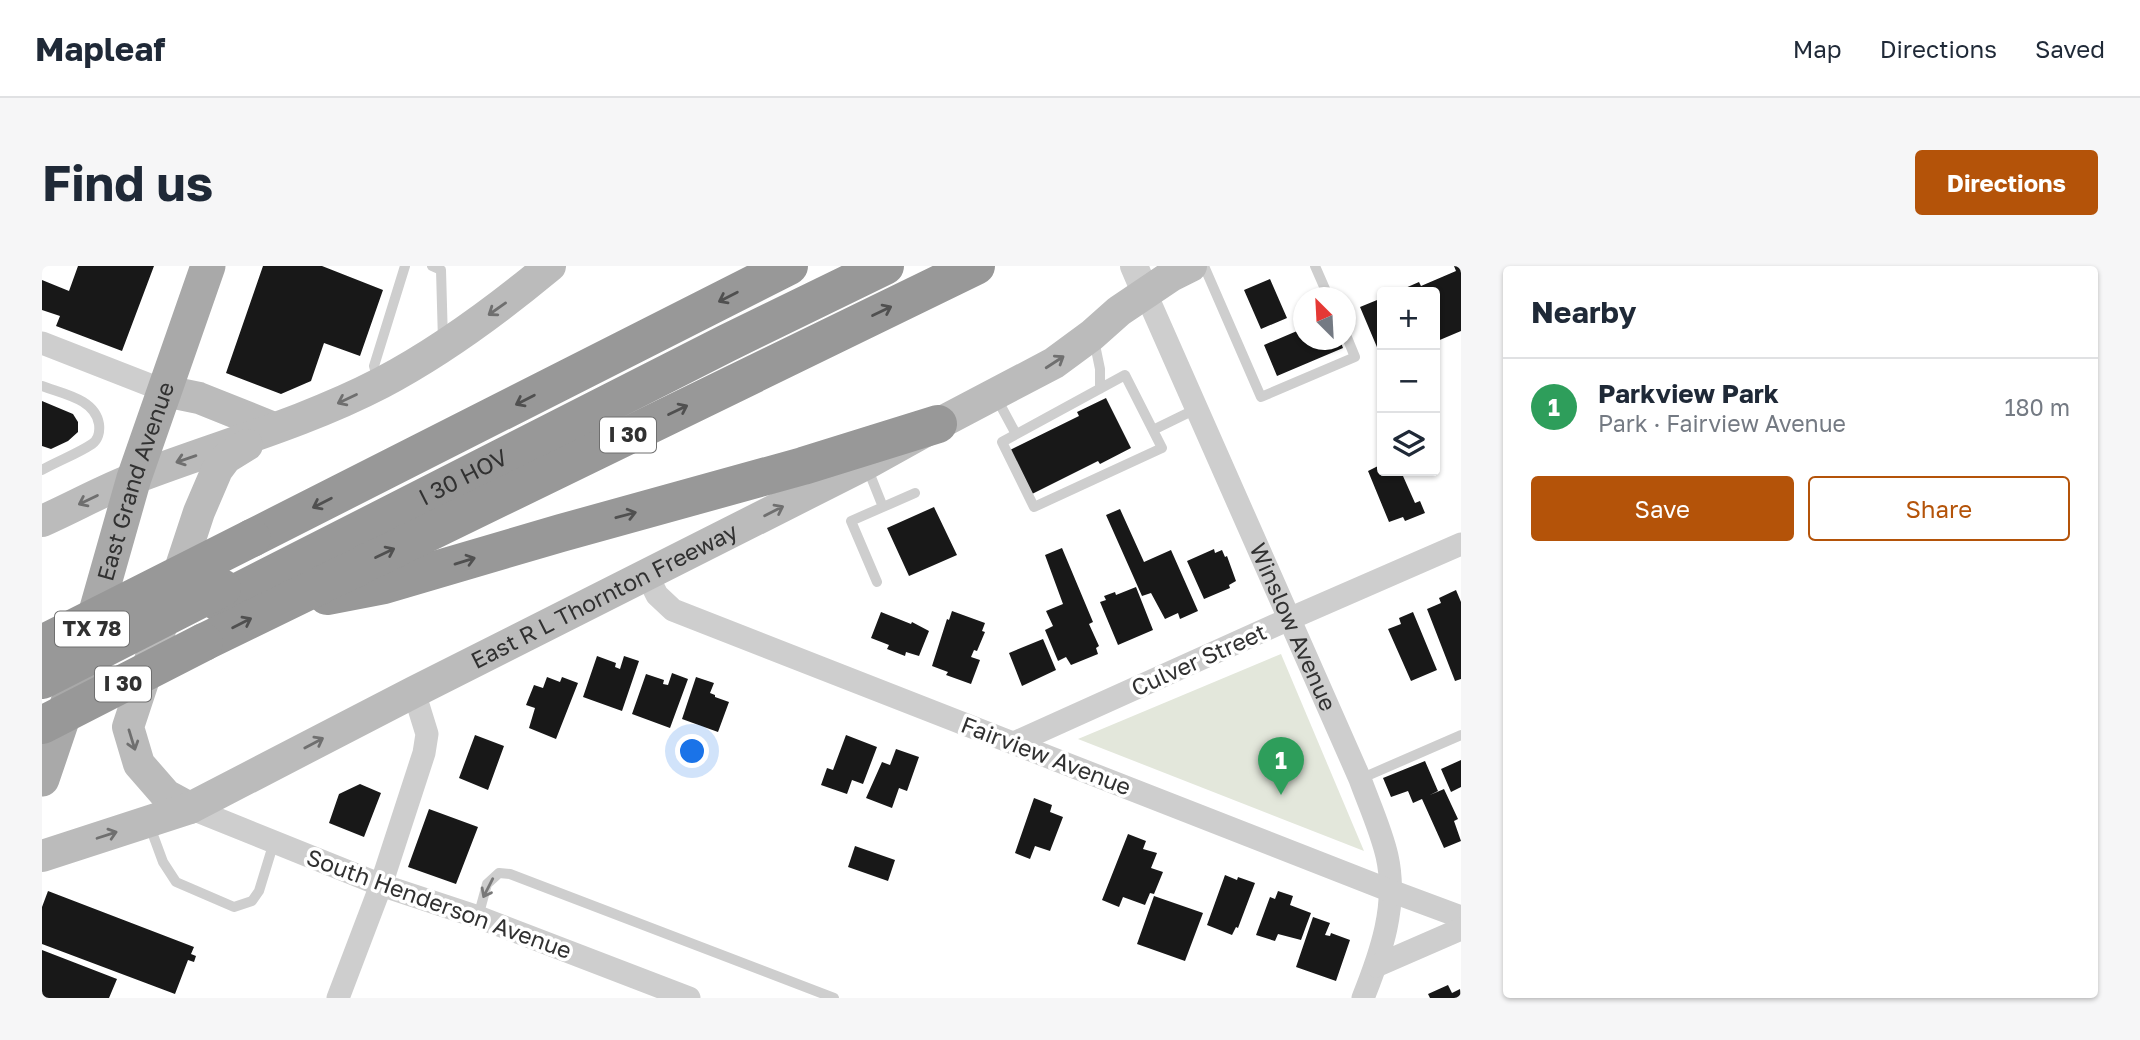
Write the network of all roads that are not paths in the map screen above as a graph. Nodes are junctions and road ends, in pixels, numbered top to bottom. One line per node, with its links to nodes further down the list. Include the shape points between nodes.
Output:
1 (208, 266): 21 (main road, East Grand Avenue / TX 78)
2 (405, 266): 18 (lane, via 374,366)
3 (551, 266): 16 (main road, one-way to 16)
4 (789, 266): 48 (highway, one-way to 48, bridge)
5 (856, 266): 45 (highway, I 30 HOV)
6 (885, 266): 45 (highway, I 30 HOV)
7 (976, 266): 46 (highway, I 30, one-way to 7)
8 (1191, 266): 12 (main road, East R L Thornton Freeway, via 1171,276)
9 (1204, 266): 17 (lane, via 1261,397 1355,357)
10 (1315, 266): 13 (lane)
11 (438, 267): 16 (lane)
12 (1140, 280): 14 (main road, East R L Thornton Freeway, via 1119,311); 23 (street, Winslow Avenue)
13 (1324, 287)
14 (1093, 335): 20 (lane); 22 (main road, East R L Thornton Freeway, one-way to 14, via 1054,363)
15 (42, 343): 21 (street)
16 (443, 347): 18 (main road)
17 (1352, 350)
18 (379, 384): 28 (main road, one-way to 28)
19 (42, 386): 34 (lane, via 86,403 99,420 100,432 95,442)
20 (1100, 389): 24 (lane); 29 (lane, via 1125,375)
21 (165, 391): 28 (main road, via 199,398); 35 (main road, East Grand Avenue / TX 78)
22 (995, 394): 25 (main road, East R L Thornton Freeway); 30 (lane)
23 (1196, 409): 29 (lane); 47 (street, Winslow Avenue)
24 (1055, 413): 26 (lane); 27 (lane)
25 (938, 424): 32 (main road, East R L Thornton Freeway); 46 (highway, one-way to 25, via 384,585)
26 (1061, 425)
27 (1030, 427): 30 (lane); 31 (lane)
28 (274, 428): 35 (main road, one-way to 35); 57 (main road, one-way to 57, via 226,458 217,470 128,727 139,764 166,795)
29 (1153, 430): 36 (lane, via 1162,448)
30 (1016, 434): 39 (lane, via 1002,442 1034,507)
31 (1035, 438)
32 (866, 464): 40 (lane); 43 (main road, East R L Thornton Freeway, one-way to 32)
33 (1084, 468): 36 (lane)
34 (42, 470)
35 (134, 478): 41 (main road, one-way to 41); 55 (main road, East Grand Avenue / TX 78, via 82,661)
36 (1090, 481): 39 (lane)
37 (1058, 482): 39 (lane)
38 (915, 493): 40 (lane)
39 (1063, 494)
40 (883, 507): 44 (lane, via 851,521)
41 (42, 522)
42 (1461, 544): 47 (street, Culver Street)
43 (647, 575): 51 (main road, East R L Thornton Freeway); 54 (street, Fairview Avenue, via 657,595 673,610)
44 (877, 582)
45 (220, 595): 49 (highway, I 30 HOV, bridge); 50 (highway, I 30 HOV)
46 (280, 605): 52 (highway, I 30, one-way to 46, bridge)
47 (1289, 619): 54 (street, Culver Street); 56 (street, Winslow Avenue)
48 (42, 645)
49 (42, 680)
50 (42, 692)
51 (414, 692): 57 (main road, East R L Thornton Freeway, one-way to 51); 61 (street, via 427,734 424,752)
52 (42, 725)
53 (1461, 735): 56 (lane)
54 (1014, 743): 62 (street, Fairview Avenue)
55 (42, 779)
56 (1360, 779): 62 (street, Winslow Avenue, via 1387,856)
57 (190, 808): 58 (main road, East R L Thornton Freeway); 59 (street, South Henderson Avenue)
58 (148, 822): 59 (lane, via 176,882 233,907 252,901); 60 (main road, East R L Thornton Freeway, one-way to 58)
59 (274, 842): 61 (street, South Henderson Avenue)
60 (42, 856)
61 (381, 885): 63 (street, South Henderson Avenue); 67 (street)
62 (1391, 891): 64 (street, Fairview Avenue); 66 (street, Winslow Avenue, via 1388,928)
63 (478, 917): 68 (street, South Henderson Avenue); 69 (lane, one-way to 63, via 510,874 499,873 487,884)
64 (1461, 917)
65 (1461, 929): 66 (street)
66 (1376, 966): 70 (street, Winslow Avenue)
67 (338, 998)
68 (689, 998)
69 (834, 998)
70 (1363, 998)

